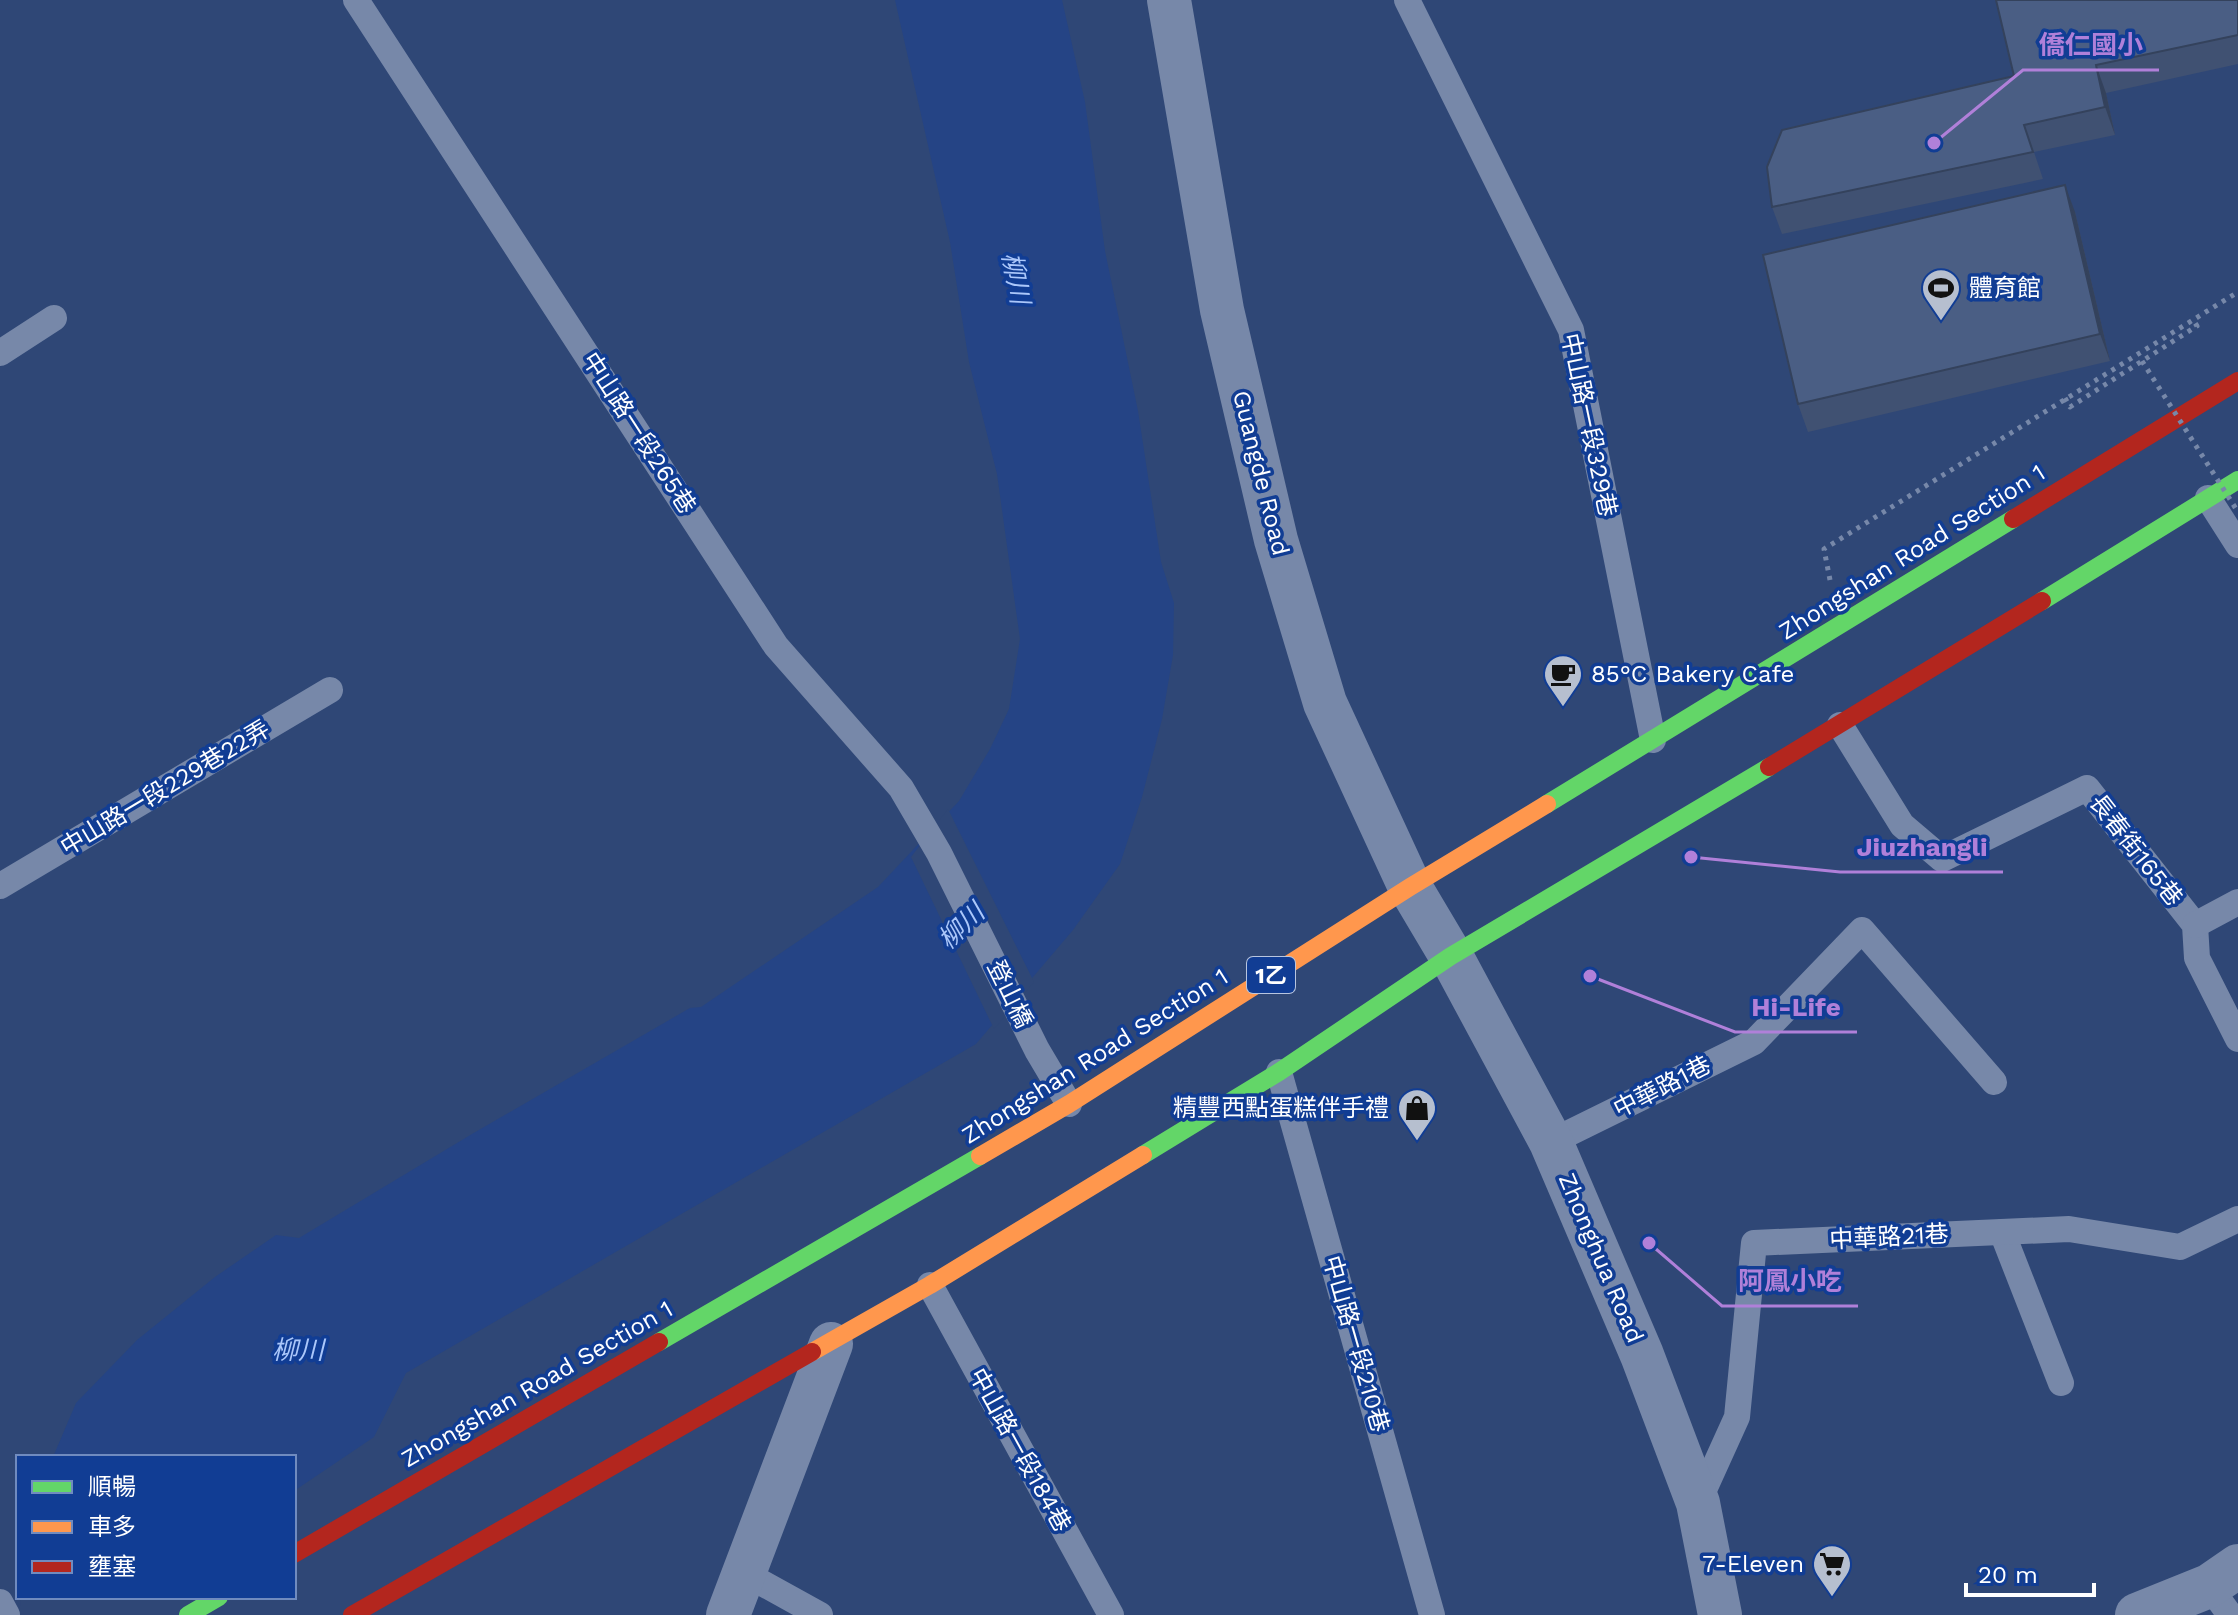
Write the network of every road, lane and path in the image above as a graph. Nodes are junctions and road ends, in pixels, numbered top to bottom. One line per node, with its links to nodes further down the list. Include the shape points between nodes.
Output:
1 (356, 0): 19 (lane, 中山路一段265巷, via 776,646 901,788)
2 (1169, 0): 22 (street, Guangde Road, via 1222,310 1276,540 1325,703)
3 (1407, 0): 18 (lane, 中山路一段329巷, via 1571,330)
4 (2238, 292): 6 (path)
5 (54, 318): 7 (lane)
6 (2193, 320): 8 (path, via 2197,326); 10 (path)
7 (0, 353)
8 (2142, 361): 10 (path, via 2070,407); 13 (path, bridge)
9 (2238, 381): 15 (main road, Zhongshan Road Section 1 / 1乙)
10 (2065, 398): 15 (path, via 1824,549)
11 (2238, 480): 12 (main road, Zhongshan Road Section 1 / 1乙)
12 (2208, 498): 14 (lane); 17 (main road, Zhongshan Road Section 1 / 1乙)
13 (2238, 512)
14 (2238, 545)
15 (1840, 625): 18 (main road, Zhongshan Road Section 1 / 1乙)
16 (330, 690): 20 (lane, 中山路一段229巷22弄)
17 (1840, 725): 22 (main road, Zhongshan Road Section 1 / 1乙); 23 (lane, 長春街165巷, via 1902,825 1942,859 2087,788)
18 (1653, 740): 22 (main road, Zhongshan Road Section 1 / 1乙)
19 (939, 853): 27 (lane, 登山橋)
20 (0, 886)
21 (2238, 902): 23 (lane)
22 (1430, 922): 25 (main road, Zhongshan Road Section 1 / 1乙); 27 (main road, Zhongshan Road Section 1 / 1乙); 28 (street, Zhonghua Road)
23 (2195, 925): 24 (lane, 長春街165巷, via 2197,958)
24 (2238, 1039)
25 (1279, 1072): 31 (main road, Zhongshan Road Section 1 / 1乙); 46 (lane, 中山路一段210巷)
26 (1994, 1082): 28 (lane, 中華路1巷, via 1862,930 1754,1042)
27 (1069, 1104): 35 (main road, Zhongshan Road Section 1 / 1乙)
28 (1551, 1142): 34 (street, Zhonghua Road)
29 (2238, 1219): 30 (lane, 中華路21巷, via 2180,1247 2069,1229)
30 (2002, 1232): 33 (lane); 34 (lane, 中華路21巷, via 1754,1243 1737,1417)
31 (930, 1285): 32 (main road, Zhongshan Road Section 1 / 1乙); 45 (lane, 中山路一段184巷)
32 (831, 1344): 36 (street); 42 (main road, Zhongshan Road Section 1 / 1乙)
33 (2061, 1383)
34 (1698, 1503): 47 (street, Zhonghua Road)
35 (296, 1553)
36 (744, 1573): 43 (street); 44 (lane)
37 (2226, 1589): 48 (street)
38 (216, 1599): 41 (main road)
39 (0, 1602): 40 (lane)
40 (7, 1615)
41 (188, 1615)
42 (352, 1615)
43 (728, 1615)
44 (820, 1615)
45 (1111, 1615)
46 (1432, 1615)
47 (1720, 1615)
48 (2137, 1615)

